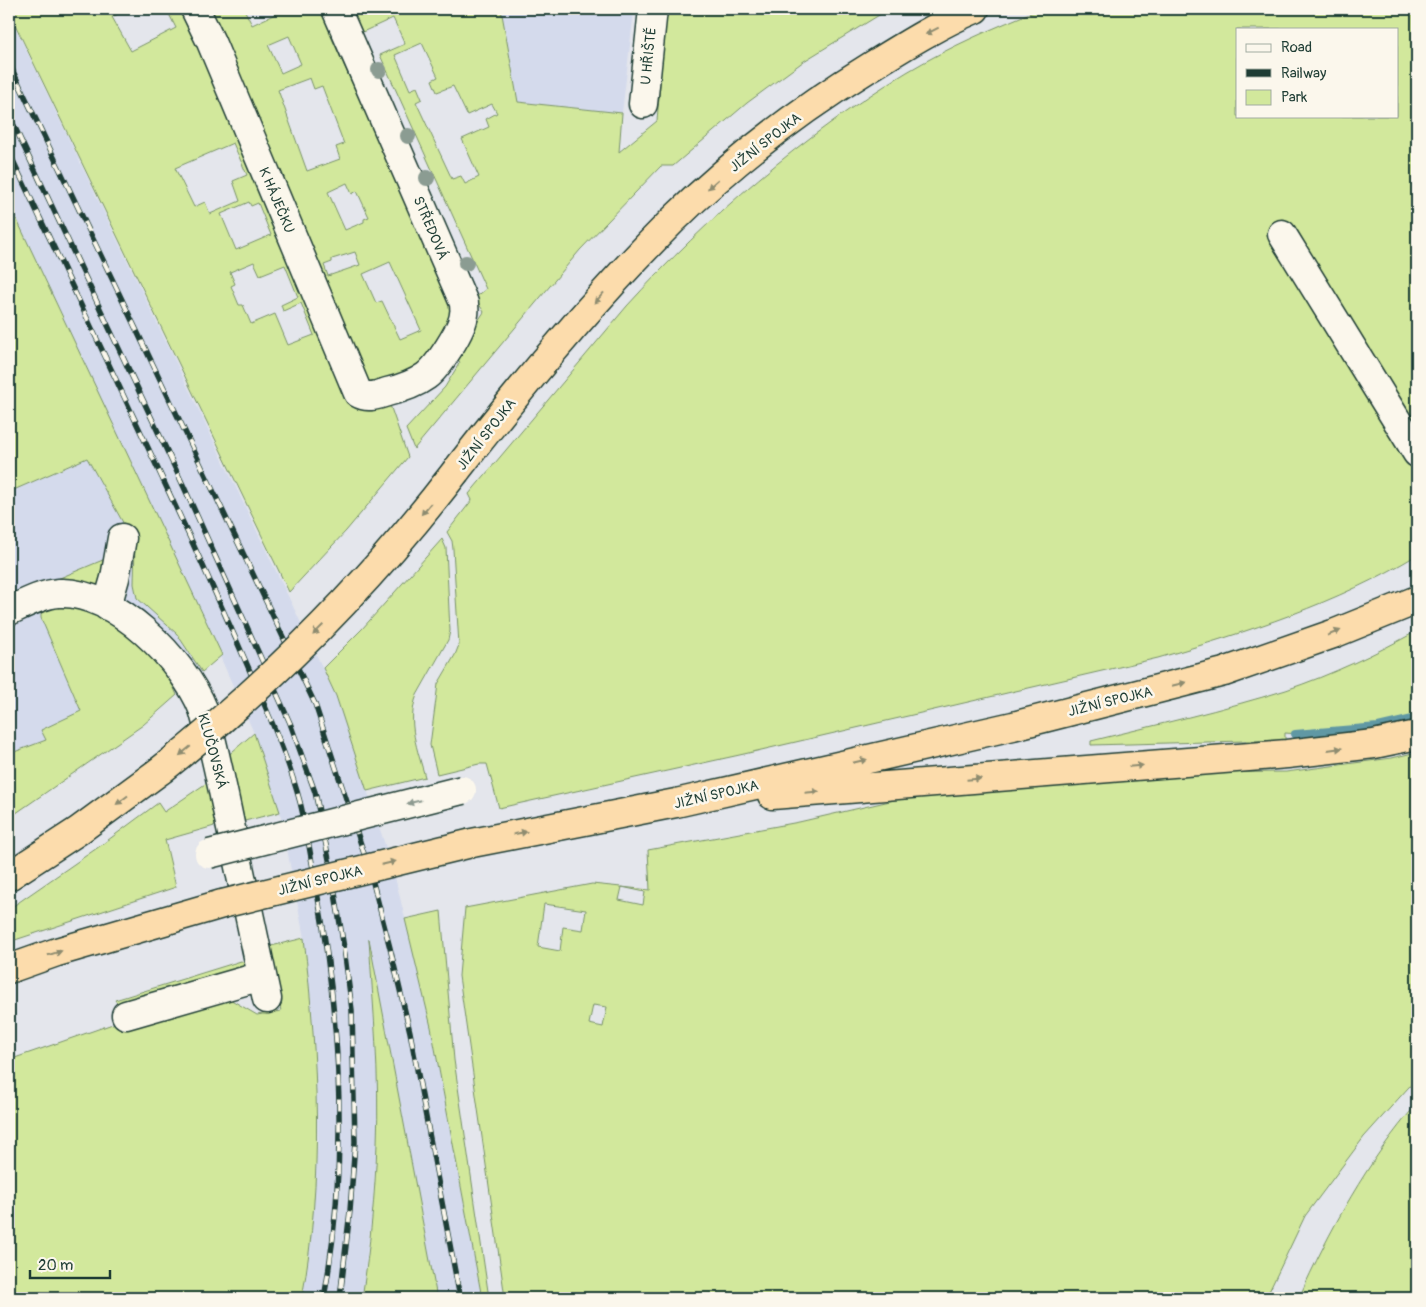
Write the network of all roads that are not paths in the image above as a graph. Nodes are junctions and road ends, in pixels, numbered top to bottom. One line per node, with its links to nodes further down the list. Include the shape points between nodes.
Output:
1 (195, 9): 7 (street, K HÁJEČKU)
2 (336, 9): 7 (street, STŘEDOVÁ, via 464,303 462,322 444,355 425,376 389,392 372,396)
3 (653, 9): 5 (street, U HŘIŠTĚ)
4 (976, 9): 17 (highway, JIŽNÍ SPOJKA, one-way to 17, bridge, via 906,44 845,82 785,125 675,218 593,304 530,378 391,552 289,659 161,770 78,832)
5 (643, 104)
6 (1282, 234): 8 (street)
7 (358, 393)
8 (1417, 453)
9 (122, 538): 11 (street)
10 (1413, 602): 15 (highway, JIŽNÍ SPOJKA, one-way to 10, via 1013,726 1224,672)
11 (107, 606): 12 (street, KLUČOVSKÁ, via 82,596 58,593); 19 (street, KLUČOVSKÁ, via 154,638 184,675 202,708 219,770 264,987)
12 (9, 611)
13 (1417, 735): 15 (highway, one-way to 13, via 1287,754 1374,744)
14 (462, 790): 16 (street, one-way to 16, bridge)
15 (676, 803): 18 (highway, JIŽNÍ SPOJKA, one-way to 15, bridge, via 222,904 472,843)
16 (209, 854)
17 (9, 876)
18 (9, 969)
19 (126, 1015)

